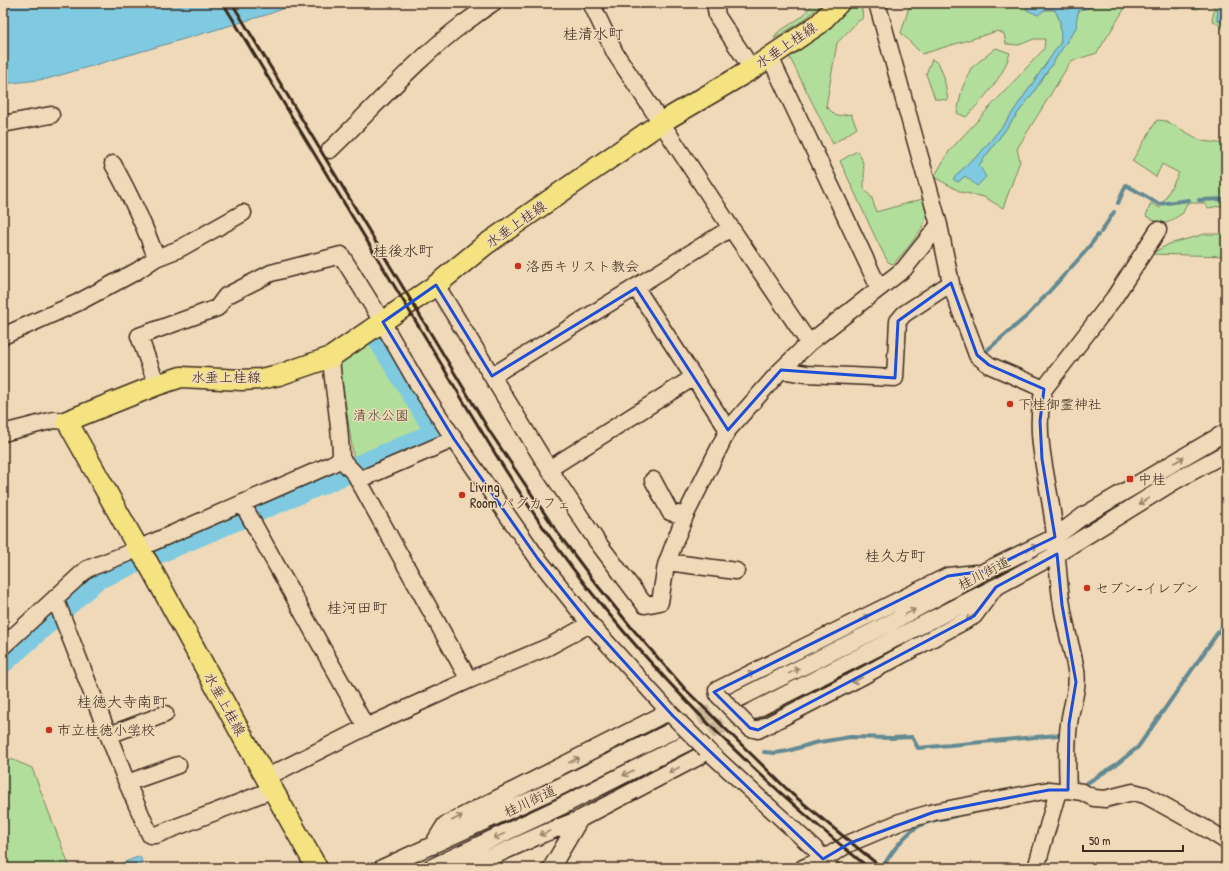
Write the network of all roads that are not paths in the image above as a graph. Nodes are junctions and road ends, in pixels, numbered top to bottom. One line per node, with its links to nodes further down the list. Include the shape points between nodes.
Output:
1 (493, 3): 11 (street, via 441,41)
2 (591, 3): 9 (street, via 615,53)
3 (714, 3): 7 (street, via 717,16)
4 (839, 3): 6 (main road, 水垂上桂線, via 818,24)
5 (877, 3): 14 (street)
6 (770, 56): 7 (main road, 水垂上桂線); 21 (street)
7 (752, 68): 9 (main road, 水垂上桂線)
8 (50, 115): 10 (street)
9 (662, 122): 15 (street); 19 (main road, 水垂上桂線, via 485,245)
10 (3, 124)
11 (330, 150)
12 (113, 164): 17 (street, via 148,233)
13 (243, 213): 17 (street, via 179,249)
14 (939, 225): 18 (street); 21 (street, via 904,269)
15 (731, 228): 20 (street); 24 (street)
16 (1158, 230): 30 (street, via 1114,298)
17 (156, 258): 23 (street, via 77,303)
18 (951, 283): 26 (street, via 904,314 898,321 895,378 806,374); 30 (street, via 977,355 988,365)
19 (436, 285): 22 (main road, 水垂上桂線); 27 (street)
20 (636, 288): 27 (street); 28 (street)
21 (879, 288): 24 (street)
22 (382, 322): 25 (main road, 水垂上桂線); 29 (street, via 341,254 271,273 226,296 217,308 139,336); 35 (street)
23 (3, 336)
24 (809, 343): 26 (street)
25 (331, 357): 29 (main road, 水垂上桂線, via 279,376 242,380 181,377); 38 (street, via 341,442)
26 (781, 370): 32 (street)
27 (492, 376): 37 (street)
28 (694, 377): 32 (street); 37 (street)
29 (157, 385): 31 (main road, 水垂上桂線)
30 (1044, 389): 42 (street, via 1040,403 1042,459)
31 (67, 421): 34 (street, via 54,420); 43 (main road, 水垂上桂線)
32 (728, 430): 41 (street)
33 (1226, 432): 42 (street, 桂川街道, one-way to 33, via 1083,516)
34 (3, 433)
35 (454, 439): 38 (street); 49 (street, via 538,558)
36 (1226, 453): 44 (street, 桂川街道, one-way to 44, via 1175,481)
37 (549, 469): 45 (street, via 596,540 645,605 660,602)
38 (350, 470): 40 (street, via 330,465); 51 (street)
39 (653, 480): 41 (street, via 670,512)
40 (246, 510): 43 (street); 55 (street)
41 (685, 516): 45 (street)
42 (1055, 537): 44 (street); 47 (street, 桂川街道, one-way to 42)
43 (142, 554): 48 (street, via 87,569); 60 (main road, 水垂上桂線)
44 (1057, 554): 47 (street, 桂川街道, one-way to 47, bridge, via 996,588 974,616 758,730 718,695 717,690 948,576); 62 (street, via 1062,605 1076,670 1076,694 1069,724)
45 (667, 562): 46 (street)
46 (736, 572)
47 (985, 572): 52 (street, 桂川街道, one-way to 47)
48 (58, 605): 50 (street); 56 (street)
49 (590, 624): 51 (street, via 548,646); 54 (street)
50 (3, 646)
51 (469, 680): 55 (street)
52 (734, 701)
53 (165, 714): 56 (street)
54 (674, 722): 58 (street, bridge); 68 (street, one-way to 54, via 432,846 445,825 664,714)
55 (366, 727): 60 (street)
56 (108, 735): 61 (street)
57 (688, 742): 66 (street, 桂川街道, one-way to 66, via 560,807)
58 (706, 749): 63 (street, one-way to 63, via 700,756); 65 (street)
59 (178, 765): 61 (street)
60 (270, 783): 61 (street, via 156,835 150,835); 67 (main road, 水垂上桂線)
61 (127, 784)
62 (1063, 791): 64 (street, via 1082,792 1094,798 1105,799 1133,792 1145,795); 65 (street, via 1049,790 934,812 900,822 850,843); 71 (street)
63 (580, 819): 66 (street, one-way to 66, via 471,866); 69 (street)
64 (1226, 841)
65 (827, 863): 70 (street)
66 (435, 865)
67 (317, 868)
68 (382, 868)
69 (551, 868)
70 (804, 868)
71 (1036, 868)

